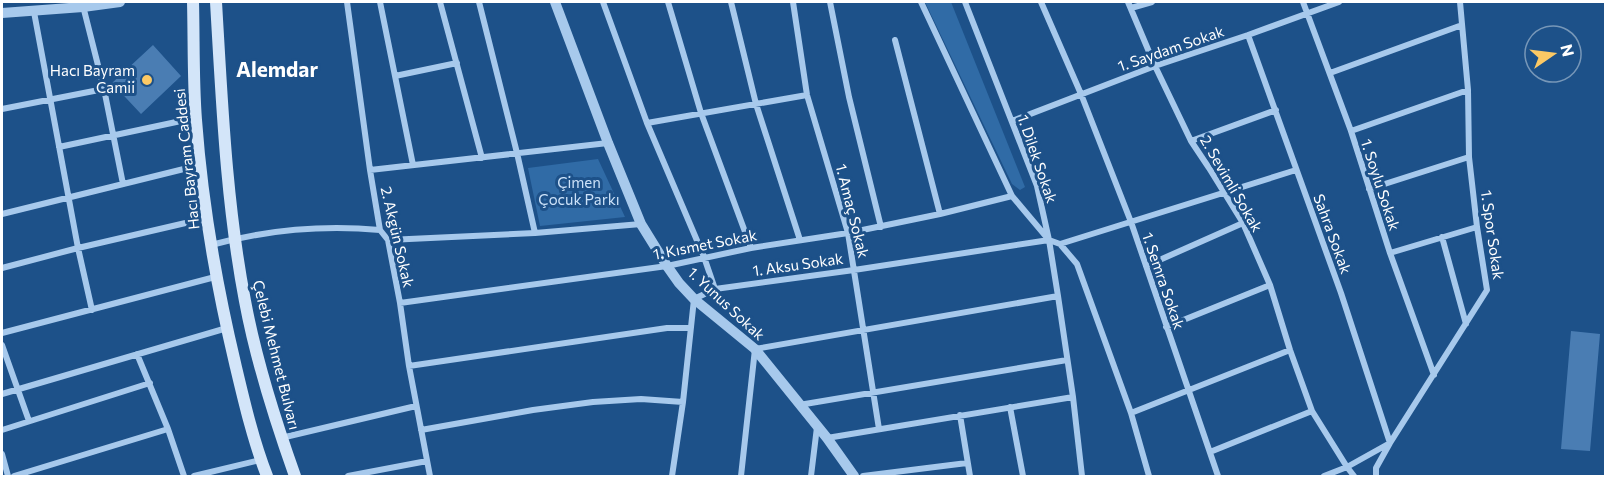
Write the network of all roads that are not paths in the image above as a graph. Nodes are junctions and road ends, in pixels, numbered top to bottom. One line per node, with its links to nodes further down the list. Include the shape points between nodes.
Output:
1 (120, 2): 21 (street)
2 (193, 2): 42 (main road, Hacı Bayram Caddesi)
3 (216, 2): 74 (main road, via 226,168)
4 (347, 2): 55 (street, 2. Akgün Sokak)
5 (380, 2): 32 (street)
6 (440, 2): 29 (street)
7 (479, 2): 50 (street)
8 (555, 2): 48 (street, 1. Yunus Sokak)
9 (603, 2): 44 (street)
10 (668, 2): 41 (street)
11 (731, 2): 38 (street)
12 (793, 2): 36 (street, 1. Amaç Sokak)
13 (830, 2): 68 (street)
14 (921, 2): 60 (street, 1. Dilek Sokak)
15 (965, 2): 43 (street, 1. Dilek Sokak)
16 (1041, 2): 35 (street, 1. Semra Sokak)
17 (1152, 2): 22 (street)
18 (1303, 2): 25 (street, 1. Soylu Sokak)
19 (1339, 2): 25 (street, 1. Saydam Sokak)
20 (1460, 2): 26 (street, 1. Spor Sokak)
21 (83, 4): 23 (street); 33 (street)
22 (1129, 5): 30 (street, 2. Sevimli Sokak)
23 (26, 8): 24 (street); 37 (street)
24 (2, 13)
25 (1307, 13): 27 (street, 1. Saydam Sokak); 31 (street, 1. Soylu Sokak)
26 (1462, 25): 31 (street); 34 (street, 1. Spor Sokak)
27 (1248, 35): 30 (street, 1. Saydam Sokak); 40 (street, Sahra Sokak)
28 (895, 40): 63 (street)
29 (457, 63): 32 (street); 52 (street)
30 (1155, 66): 35 (street, 1. Saydam Sokak); 47 (street, 2. Sevimli Sokak)
31 (1330, 73): 45 (street, 1. Soylu Sokak)
32 (395, 76): 54 (street)
33 (104, 89): 37 (street); 46 (street)
34 (1468, 90): 45 (street); 51 (street, 1. Spor Sokak)
35 (1081, 94): 43 (street, 1. Saydam Sokak); 65 (street, 1. Semra Sokak)
36 (807, 95): 38 (street); 72 (street, 1. Amaç Sokak)
37 (49, 100): 39 (street); 49 (street)
38 (756, 104): 41 (street); 76 (street)
39 (2, 109)
40 (1276, 110): 47 (street); 56 (street, Sahra Sokak)
41 (701, 114): 44 (street); 81 (street)
42 (195, 118): 46 (street); 53 (main road, Hacı Bayram Caddesi)
43 (1012, 121): 77 (street, 1. Dilek Sokak, via 1037,186)
44 (647, 123): 83 (street)
45 (1351, 131): 58 (street, 1. Soylu Sokak)
46 (113, 135): 49 (street); 57 (street)
47 (1191, 141): 59 (street, 2. Sevimli Sokak)
48 (608, 143): 50 (street); 67 (street, 1. Yunus Sokak)
49 (58, 147): 61 (street)
50 (518, 153): 52 (street); 71 (street)
51 (1469, 157): 58 (street); 69 (street, 1. Spor Sokak)
52 (482, 158): 54 (street)
53 (200, 165): 57 (street); 64 (main road, Hacı Bayram Caddesi)
54 (413, 165): 55 (street)
55 (370, 170): 70 (street, 2. Akgün Sokak)
56 (1296, 170): 59 (street); 129 (street, Sahra Sokak)
57 (123, 184): 61 (street)
58 (1370, 189): 82 (street, 1. Soylu Sokak)
59 (1224, 193): 65 (street); 66 (street, 2. Sevimli Sokak)
60 (1012, 196): 63 (street, 1. Kısmet Sokak); 77 (street, 1. Dilek Sokak)
61 (68, 198): 62 (street); 80 (street)
62 (2, 214)
63 (940, 214): 68 (street, 1. Kısmet Sokak)
64 (207, 218): 79 (main road, Hacı Bayram Caddesi); 80 (street)
65 (1131, 222): 78 (street); 85 (street, 1. Semra Sokak)
66 (1243, 223): 85 (street); 89 (street, 2. Sevimli Sokak)
67 (641, 224): 71 (street); 84 (street, 1. Yunus Sokak)
68 (881, 227): 72 (street, 1. Kısmet Sokak)
69 (1477, 227): 73 (street); 95 (street, 1. Spor Sokak, via 1487,290)
70 (380, 230): 74 (street, via 306,229); 75 (street, 2. Akgün Sokak)
71 (535, 233): 75 (street)
72 (848, 233): 76 (street, 1. Kısmet Sokak); 87 (street, 1. Amaç Sokak)
73 (1442, 237): 82 (street); 95 (street)
74 (235, 238): 79 (street); 127 (main road, Çelebi Mehmet Bulvarı, via 245,302)
75 (388, 240): 93 (street, 2. Akgün Sokak)
76 (800, 240): 81 (street, 1. Kısmet Sokak)
77 (1049, 240): 78 (street); 87 (street, 1. Aksu Sokak); 91 (street)
78 (1060, 244): 119 (street, via 1077,264)
79 (211, 245): 88 (main road, Hacı Bayram Caddesi)
80 (78, 248): 86 (street); 94 (street)
81 (751, 248): 83 (street, 1. Kısmet Sokak)
82 (1390, 253): 107 (street, 1. Soylu Sokak)
83 (704, 257): 84 (street, 1. Kısmet Sokak); 90 (street)
84 (667, 266): 92 (street, 1. Yunus Sokak); 93 (street, 1. Kısmet Sokak)
85 (1146, 266): 96 (street, 1. Semra Sokak)
86 (2, 268)
87 (854, 270): 90 (street, 1. Aksu Sokak); 99 (street, 1. Amaç Sokak)
88 (215, 277): 94 (street); 97 (main road)
89 (1270, 285): 96 (street); 103 (street, 2. Sevimli Sokak)
90 (715, 289): 92 (street, 1. Aksu Sokak)
91 (1058, 296): 99 (street); 105 (street)
92 (694, 299): 98 (street); 102 (street, 1. Yunus Sokak)
93 (400, 303): 106 (street, 2. Akgün Sokak)
94 (92, 310): 100 (street)
95 (1466, 324): 107 (street, 1. Spor Sokak)
96 (1166, 327): 110 (street, 1. Semra Sokak)
97 (227, 328): 104 (street); 132 (main road)
98 (690, 328): 106 (street, via 667,328); 114 (street)
99 (863, 330): 102 (street); 111 (street, 1. Amaç Sokak)
100 (2, 333)
101 (2, 345): 109 (street)
102 (755, 349): 115 (street, 1. Yunus Sokak); 147 (street)
103 (1290, 350): 110 (street); 118 (street, 2. Sevimli Sokak)
104 (137, 354): 108 (street); 109 (street)
105 (1067, 360): 111 (street); 113 (street)
106 (409, 366): 116 (street, 2. Akgün Sokak)
107 (1434, 375): 129 (street, 1. Spor Sokak)
108 (150, 383): 121 (street); 123 (street)
109 (18, 389): 112 (street); 121 (street)
110 (1189, 390): 119 (street); 130 (street, 1. Semra Sokak)
111 (873, 393): 115 (street); 124 (street, 1. Amaç Sokak)
112 (2, 394)
113 (1073, 397): 117 (street); 153 (street)
114 (683, 402): 126 (street, via 593,402); 146 (street)
115 (799, 405): 122 (street, 1. Yunus Sokak)
116 (416, 406): 126 (street, 2. Akgün Sokak); 127 (street)
117 (1010, 407): 120 (street); 152 (street)
118 (1312, 411): 130 (street); 135 (street, 2. Sevimli Sokak)
119 (1131, 413): 154 (street)
120 (960, 415): 124 (street); 134 (street)
121 (29, 421): 125 (street)
122 (817, 426): 128 (street, 1. Yunus Sokak); 148 (street)
123 (168, 429): 139 (street); 140 (street)
124 (879, 429): 128 (street)
125 (2, 430)
126 (422, 430): 133 (street, 2. Akgün Sokak)
127 (281, 438): 143 (main road, Çelebi Mehmet Bulvarı)
128 (827, 438): 149 (street, 1. Yunus Sokak)
129 (1390, 443): 135 (street); 158 (street, 1. Spor Sokak, via 1376,468)
130 (1210, 452): 155 (street, 1. Semra Sokak)
131 (2, 454): 138 (street)
132 (260, 460): 137 (street); 142 (main road)
133 (427, 461): 136 (street); 145 (street, 2. Akgün Sokak)
134 (968, 463): 150 (street); 151 (street)
135 (1347, 467): 156 (street); 157 (street, 2. Sevimli Sokak)
136 (381, 473): 144 (street)
137 (209, 475): 141 (street)
138 (8, 477)
139 (14, 477)
140 (184, 477)
141 (194, 477)
142 (267, 477)
143 (295, 477)
144 (348, 477)
145 (430, 477)
146 (672, 477)
147 (741, 477)
148 (811, 477)
149 (854, 477)
150 (863, 477)
151 (969, 477)
152 (1023, 477)
153 (1082, 477)
154 (1149, 477)
155 (1218, 477)
156 (1324, 477)
157 (1354, 477)
158 (1376, 477)

